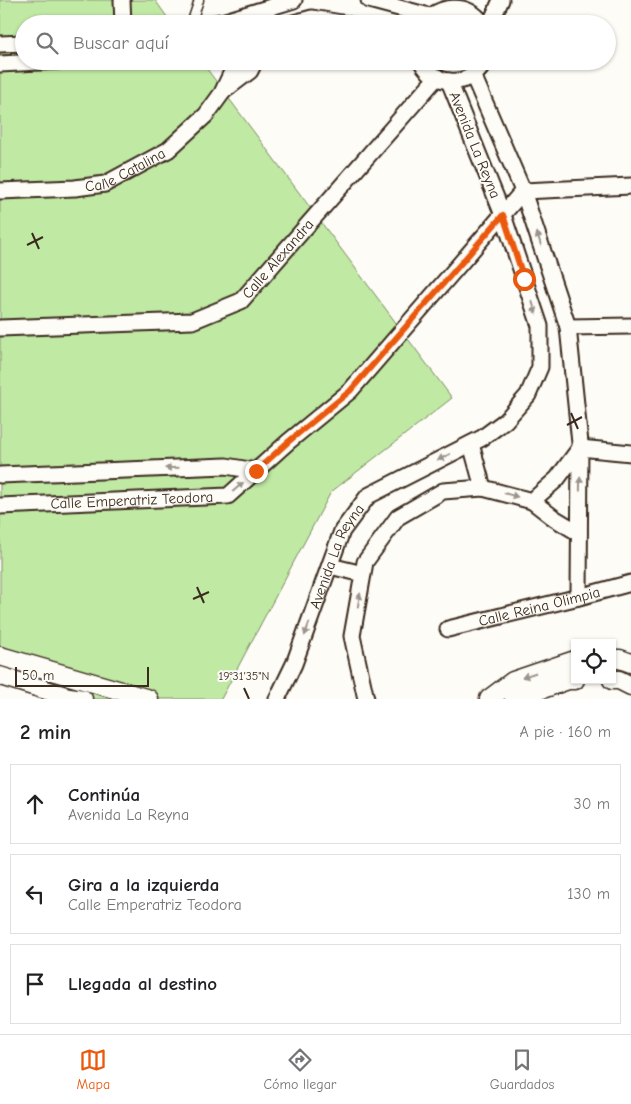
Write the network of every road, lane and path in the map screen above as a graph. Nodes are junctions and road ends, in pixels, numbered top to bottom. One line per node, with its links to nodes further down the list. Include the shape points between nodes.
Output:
1 (122, 0): 8 (street)
2 (198, 0): 9 (lane)
3 (294, 0): 7 (street)
4 (369, 0): 12 (street)
5 (501, 0): 15 (street)
6 (465, 4): 13 (street); 14 (street)
7 (273, 6): 10 (street); 11 (street)
8 (123, 15)
9 (194, 15)
10 (244, 15)
11 (266, 15)
12 (412, 15)
13 (433, 15)
14 (474, 15)
15 (494, 15)
16 (15, 43): 17 (street)
17 (0, 44)
18 (15, 63): 19 (street)
19 (0, 64)
20 (232, 70): 26 (street, Calle Catalina)
21 (247, 70): 26 (street, Calle Catalina)
22 (426, 70): 25 (street)
23 (479, 70): 24 (street)
24 (473, 75): 25 (street, via 462,80); 28 (street, Avenida La Reyna)
25 (443, 79): 30 (street, Avenida La Reyna); 32 (street, Calle Alexandra, via 241,302 192,321)
26 (222, 92): 29 (street, Calle Catalina, via 206,115 168,150 105,184)
27 (631, 186): 28 (street)
28 (523, 190): 30 (street, Calle Emperatriz Teodora); 33 (street, Avenida La Reyna, one-way to 28)
29 (0, 191)
30 (503, 215): 34 (street, Avenida La Reyna, one-way to 34, via 540,326 540,367 528,395 505,421); 37 (street, Calle Emperatriz Teodora, via 350,391)
31 (631, 326): 33 (street)
32 (0, 328)
33 (568, 328): 35 (street, Avenida La Reyna)
34 (471, 444): 39 (street); 43 (street, Avenida La Reyna, one-way to 43, via 368,496 342,531)
35 (580, 448): 36 (street); 40 (street, via 557,479); 42 (street, Avenida La Reyna, one-way to 35)
36 (631, 453)
37 (256, 471): 38 (street, Calle Emperatriz Teodora, one-way to 38, via 226,466); 41 (street, Calle Emperatriz Teodora, one-way to 37, via 228,496)
38 (0, 475)
39 (484, 488): 40 (street, Avenida La Reyna, one-way to 40); 44 (street, Avenida La Reyna, via 443,491 398,517 365,562)
40 (532, 501): 42 (street, Avenida La Reyna)
41 (0, 506)
42 (579, 533): 46 (street, Avenida La Reyna)
43 (330, 566): 44 (street); 59 (street, Avenida La Reyna, one-way to 59, via 294,664)
44 (363, 574): 60 (street, Avenida La Reyna, one-way to 44, via 352,636)
45 (631, 582): 46 (street, Calle Reina Olimpia)
46 (579, 597): 47 (street, Calle Reina Olimpia)
47 (448, 629)
48 (0, 656): 56 (street)
49 (616, 659): 51 (street)
50 (571, 661): 61 (street, one-way to 61, via 513,680)
51 (631, 663)
52 (0, 676): 57 (street)
53 (571, 680): 62 (street)
54 (616, 680): 55 (street)
55 (631, 686)
56 (97, 692): 58 (street)
57 (83, 699)
58 (149, 699)
59 (277, 699)
60 (366, 699)
61 (488, 699)
62 (514, 699)

